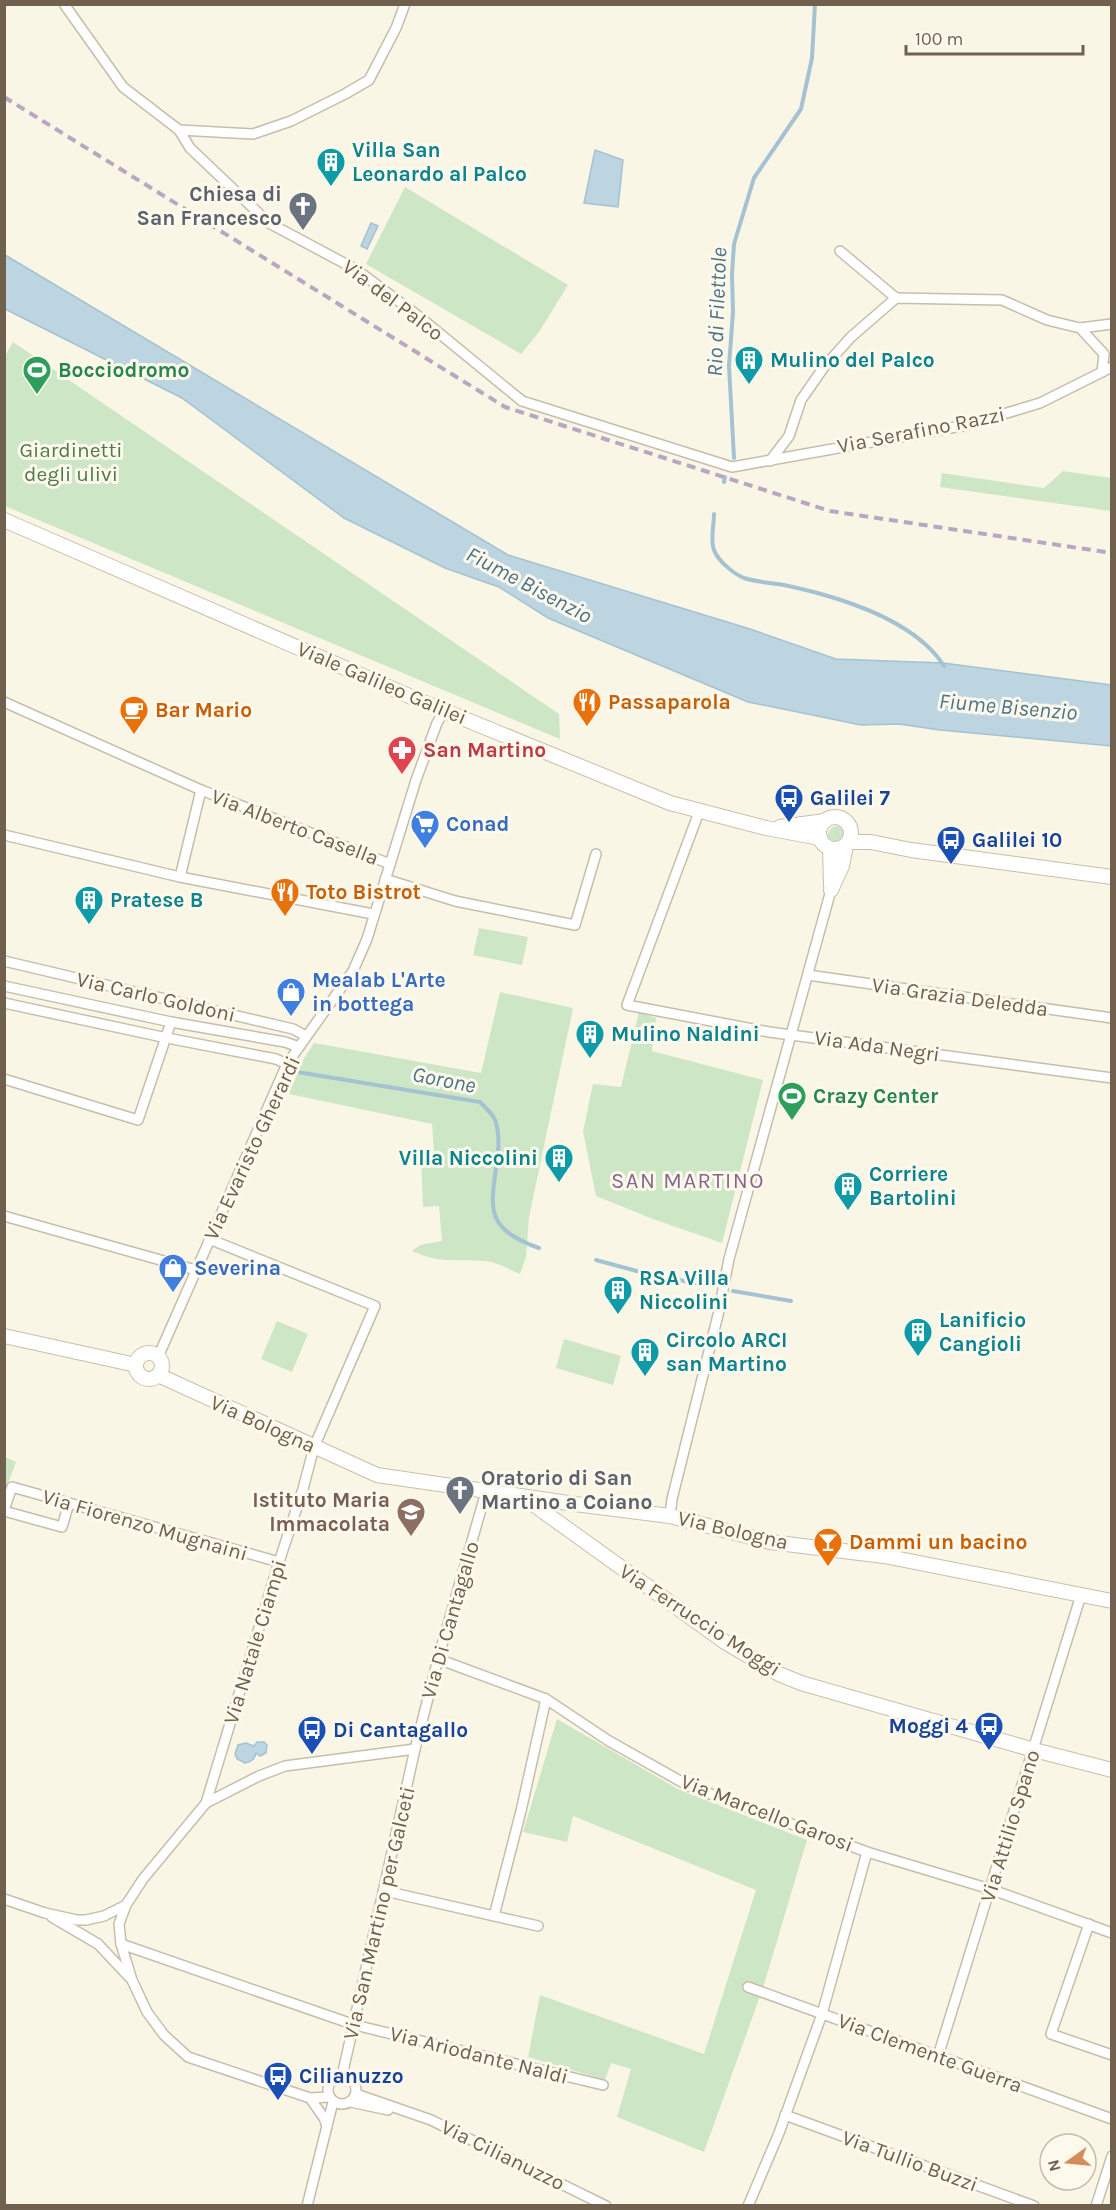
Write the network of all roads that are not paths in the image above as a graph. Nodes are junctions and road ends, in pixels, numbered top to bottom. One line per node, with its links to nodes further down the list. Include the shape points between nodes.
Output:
1 (64, 4): 3 (street, Via del Palco, via 123,87)
2 (405, 4): 3 (street, via 369,80 345,94 291,121 253,134)
3 (180, 130): 12 (street, Via del Palco, via 190,148 269,223 357,270 522,401 732,467)
4 (840, 251): 5 (street)
5 (896, 298): 7 (street, via 1002,300 1047,321); 10 (street, via 824,367 801,400)
6 (1112, 324): 7 (street)
7 (1080, 328): 9 (street, via 1104,354)
8 (1112, 367): 9 (street, Via Serafino Razzi)
9 (1102, 372): 11 (street, Via Serafino Razzi, via 1040,404 967,425)
10 (789, 436): 11 (street); 12 (street)
11 (793, 455): 12 (street, Via Serafino Razzi)
12 (770, 461)
13 (4, 520): 15 (street, Viale Galileo Galilei)
14 (4, 702): 16 (street, Via Alberto Casella)
15 (444, 711): 17 (street, Viale Galileo Galilei); 25 (street, Via Evaristo Gherardi, via 416,780)
16 (201, 790): 25 (street, Via Alberto Casella); 26 (street, Via Alberto Casella)
17 (699, 812): 19 (street, Viale Galileo Galilei); 37 (street, via 627,1005)
18 (825, 821): 19 (street, Viale Galileo Galilei); 21 (street); 22 (street, Viale Galileo Galilei, via 834,817 848,823)
19 (766, 828): 21 (street, Viale Galileo Galilei)
20 (4, 835): 26 (street)
21 (820, 838): 23 (street)
22 (849, 838): 23 (street); 27 (street, Viale Galileo Galilei); 29 (street)
23 (831, 849): 29 (street)
24 (596, 854): 28 (street, via 575,925 455,901)
25 (390, 864): 28 (street, Via Evaristo Gherardi)
26 (180, 877): 30 (street)
27 (1112, 877)
28 (385, 879): 30 (street, Via Evaristo Gherardi)
29 (831, 890): 32 (street, Via Ada Negri)
30 (373, 914): 38 (street, Via Evaristo Gherardi, via 353,971)
31 (4, 962): 38 (street, Via Carlo Goldoni, via 293,1029)
32 (808, 975): 35 (street, Via Grazia Deledda); 37 (street, Via Ada Negri)
33 (4, 986): 36 (street, Via Carlo Goldoni)
34 (4, 1003): 39 (street, Via Carlo Goldoni)
35 (1112, 1018)
36 (171, 1022): 39 (street, Via Carlo Goldoni); 40 (street, Via Carlo Goldoni)
37 (791, 1035): 42 (street, Via Ada Negri); 57 (street, via 729,1259)
38 (306, 1036): 40 (street, Via Evaristo Gherardi)
39 (167, 1038): 41 (street, Via Carlo Goldoni); 43 (street, via 138,1120)
40 (299, 1047): 41 (street, Via Evaristo Gherardi)
41 (287, 1064): 45 (street, Via Evaristo Gherardi)
42 (1112, 1078)
43 (4, 1079)
44 (4, 1216): 46 (street)
45 (209, 1239): 46 (street, Via Evaristo Gherardi); 51 (street, Via Natale Ciampi, via 375,1306)
46 (196, 1270): 48 (street, Via Evaristo Gherardi)
47 (4, 1336): 49 (street, Via Bologna)
48 (158, 1356): 49 (street, via 144,1353); 50 (street, via 162,1368)
49 (136, 1365): 50 (street, Via Bologna, via 142,1376 150,1379)
50 (158, 1375): 51 (street, Via Bologna)
51 (314, 1447): 52 (street, Via Bologna, via 377,1475); 59 (street, Via Natale Ciampi)
52 (486, 1492): 53 (street, Via Bologna); 62 (street, Via Di Cantagallo)
53 (521, 1496): 55 (street, Via Bologna); 58 (street, Via Ferruccio Moggi)
54 (69, 1503): 56 (street, Via Fiorenzo Mugnaini, via 12,1487); 56 (street, via 62,1527); 59 (street, Via Fiorenzo Mugnaini)
55 (575, 1504): 57 (street, Via Bologna); 58 (street, via 568,1515)
56 (4, 1511)
57 (670, 1516): 60 (street, Via Bologna, via 770,1542 884,1556)
58 (568, 1531): 65 (street, Via Ferruccio Moggi, via 726,1642 779,1674)
59 (279, 1562): 67 (street, Via Natale Ciampi)
60 (1081, 1595): 61 (street, Via Bologna); 65 (street, Via Attilio Spano)
61 (1112, 1600)
62 (438, 1659): 63 (street, Via Marcello Garosi); 64 (street, Via Di Cantagallo)
63 (546, 1699): 68 (street, Via Marcello Garosi, via 609,1741 689,1786); 74 (street)
64 (415, 1749): 67 (street, via 285,1766); 70 (street, Via San Martino per Galceti)
65 (1034, 1750): 66 (street, Via Ferruccio Moggi); 69 (street, Via Attilio Spano)
66 (1112, 1770)
67 (206, 1803): 72 (street)
68 (867, 1852): 69 (street, Via Marcello Garosi); 81 (street)
69 (990, 1889): 75 (street, Via Marcello Garosi); 84 (street, Via Attilio Spano)
70 (385, 1891): 74 (street); 82 (street, Via San Martino per Galceti)
71 (4, 1899): 73 (street)
72 (126, 1905): 73 (street, via 86,1920); 78 (street, Via Cilianuzzo, via 119,1924)
73 (45, 1913): 79 (street, via 98,1944)
74 (494, 1916): 76 (street)
75 (1089, 1924): 77 (street, Via Marcello Garosi); 83 (street, via 1051,2034)
76 (538, 1926)
77 (1112, 1933)
78 (121, 1944): 79 (street, Via Cilianuzzo); 82 (street, Via Ariodante Naldi)
79 (132, 1980): 87 (street, Via Cilianuzzo, via 147,2012 188,2057)
80 (748, 1987): 81 (street, Via Clemente Guerra)
81 (822, 2014): 84 (street, Via Clemente Guerra); 90 (street)
82 (355, 2025): 85 (street, Via San Martino per Galceti); 86 (street, Via Ariodante Naldi)
83 (1112, 2055)
84 (938, 2056): 91 (street, Via Clemente Guerra)
85 (342, 2076): 88 (street, via 353,2082); 89 (street, via 330,2083 328,2093)
86 (603, 2085)
87 (310, 2098): 89 (street, Via Cilianuzzo); 92 (street)
88 (353, 2098): 89 (street, Via Cilianuzzo, via 342,2104); 95 (street, Via Cilianuzzo, via 431,2120)
89 (332, 2100): 92 (street)
90 (785, 2115): 96 (street); 97 (street, Via Tullio Buzzi)
91 (1112, 2119)
92 (328, 2127): 94 (street)
93 (1111, 2161): 98 (street)
94 (307, 2205)
95 (606, 2205)
96 (748, 2205)
97 (1034, 2205)
98 (1096, 2205)

